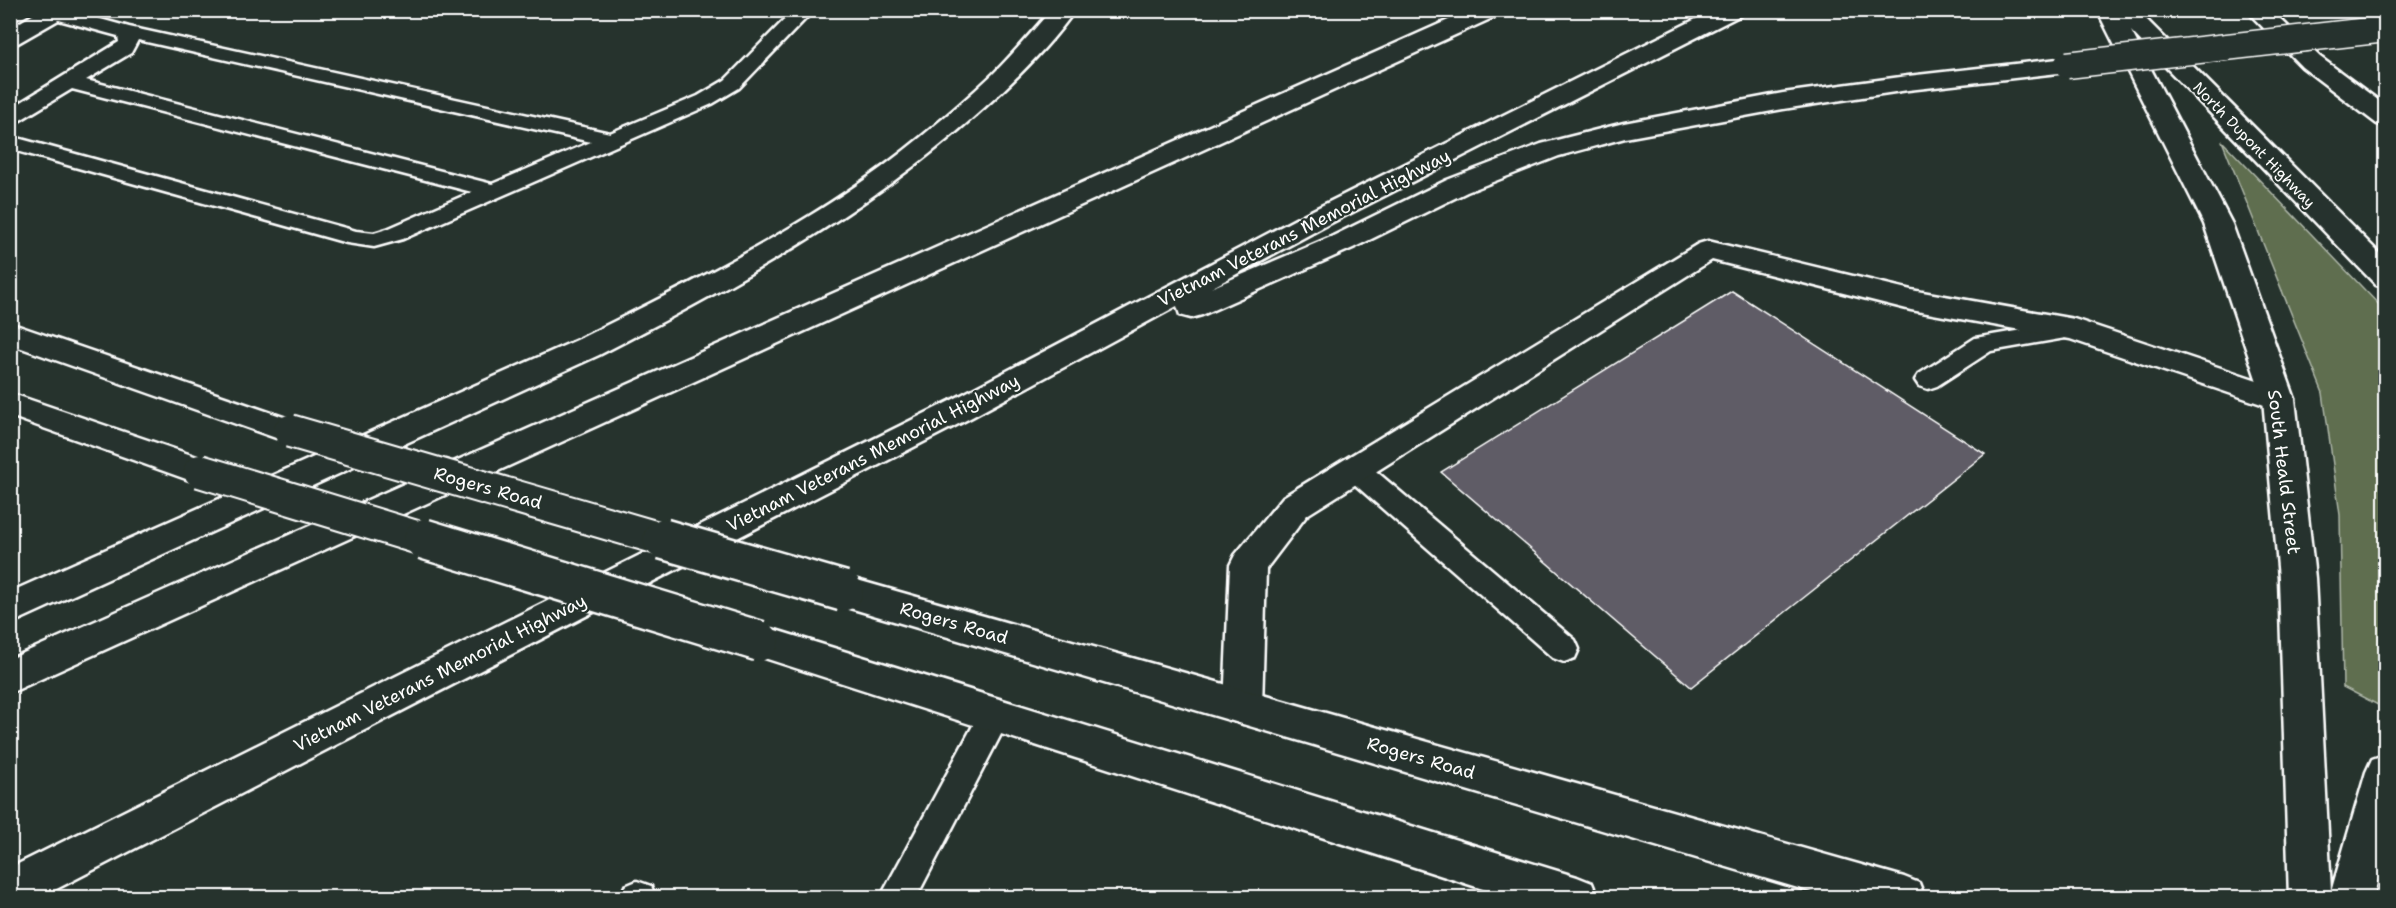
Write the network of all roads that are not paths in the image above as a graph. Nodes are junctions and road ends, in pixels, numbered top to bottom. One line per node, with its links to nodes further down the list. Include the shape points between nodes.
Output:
1 (805, 10): 17 (lane, via 732,84)
2 (1064, 10): 28 (main road, via 1002,79 941,134 871,186 776,247 536,372)
3 (1491, 10): 30 (main road)
4 (1733, 10): 26 (main road, Vietnam Veterans Memorial Highway, via 1317,219)
5 (2108, 10): 24 (main road, South Heald Street, via 2218,224)
6 (2123, 10): 20 (main road, North Dupont Highway)
7 (2257, 10): 12 (main road)
8 (57, 12): 10 (lane); 11 (main road)
9 (2385, 29): 26 (main road, bridge, via 1908,83 1783,101 1624,131 1550,150 1457,186 1342,242)
10 (127, 32): 13 (lane, via 129,43 123,50); 17 (lane)
11 (10, 38)
12 (2311, 62): 15 (main road); 16 (main road)
13 (69, 82): 14 (lane); 19 (lane)
14 (10, 118)
15 (2385, 119)
16 (2385, 131)
17 (612, 141): 19 (lane)
18 (10, 142): 19 (lane, via 355,238 374,240)
19 (494, 191)
20 (2385, 278)
21 (2074, 329): 23 (lane, via 1984,344); 24 (main road); 27 (main road, via 1911,300 1708,250)
22 (10, 333): 31 (main road, Rogers Road, bridge, via 290,431)
23 (1928, 380)
24 (2279, 399): 38 (main road, South Heald Street, via 2297,578)
25 (10, 404): 32 (main road, bridge, via 200,471)
26 (961, 409): 34 (main road, Vietnam Veterans Memorial Highway)
27 (1354, 468): 29 (lane); 31 (main road, via 1295,506 1248,565)
28 (10, 609)
29 (1564, 649)
30 (10, 677)
31 (1243, 707): 37 (main road, Rogers Road)
32 (995, 715): 35 (lane); 36 (main road)
33 (2385, 772): 39 (main road)
34 (10, 890)
35 (897, 897)
36 (1577, 897)
37 (1904, 897)
38 (2310, 897)
39 (2351, 897)

